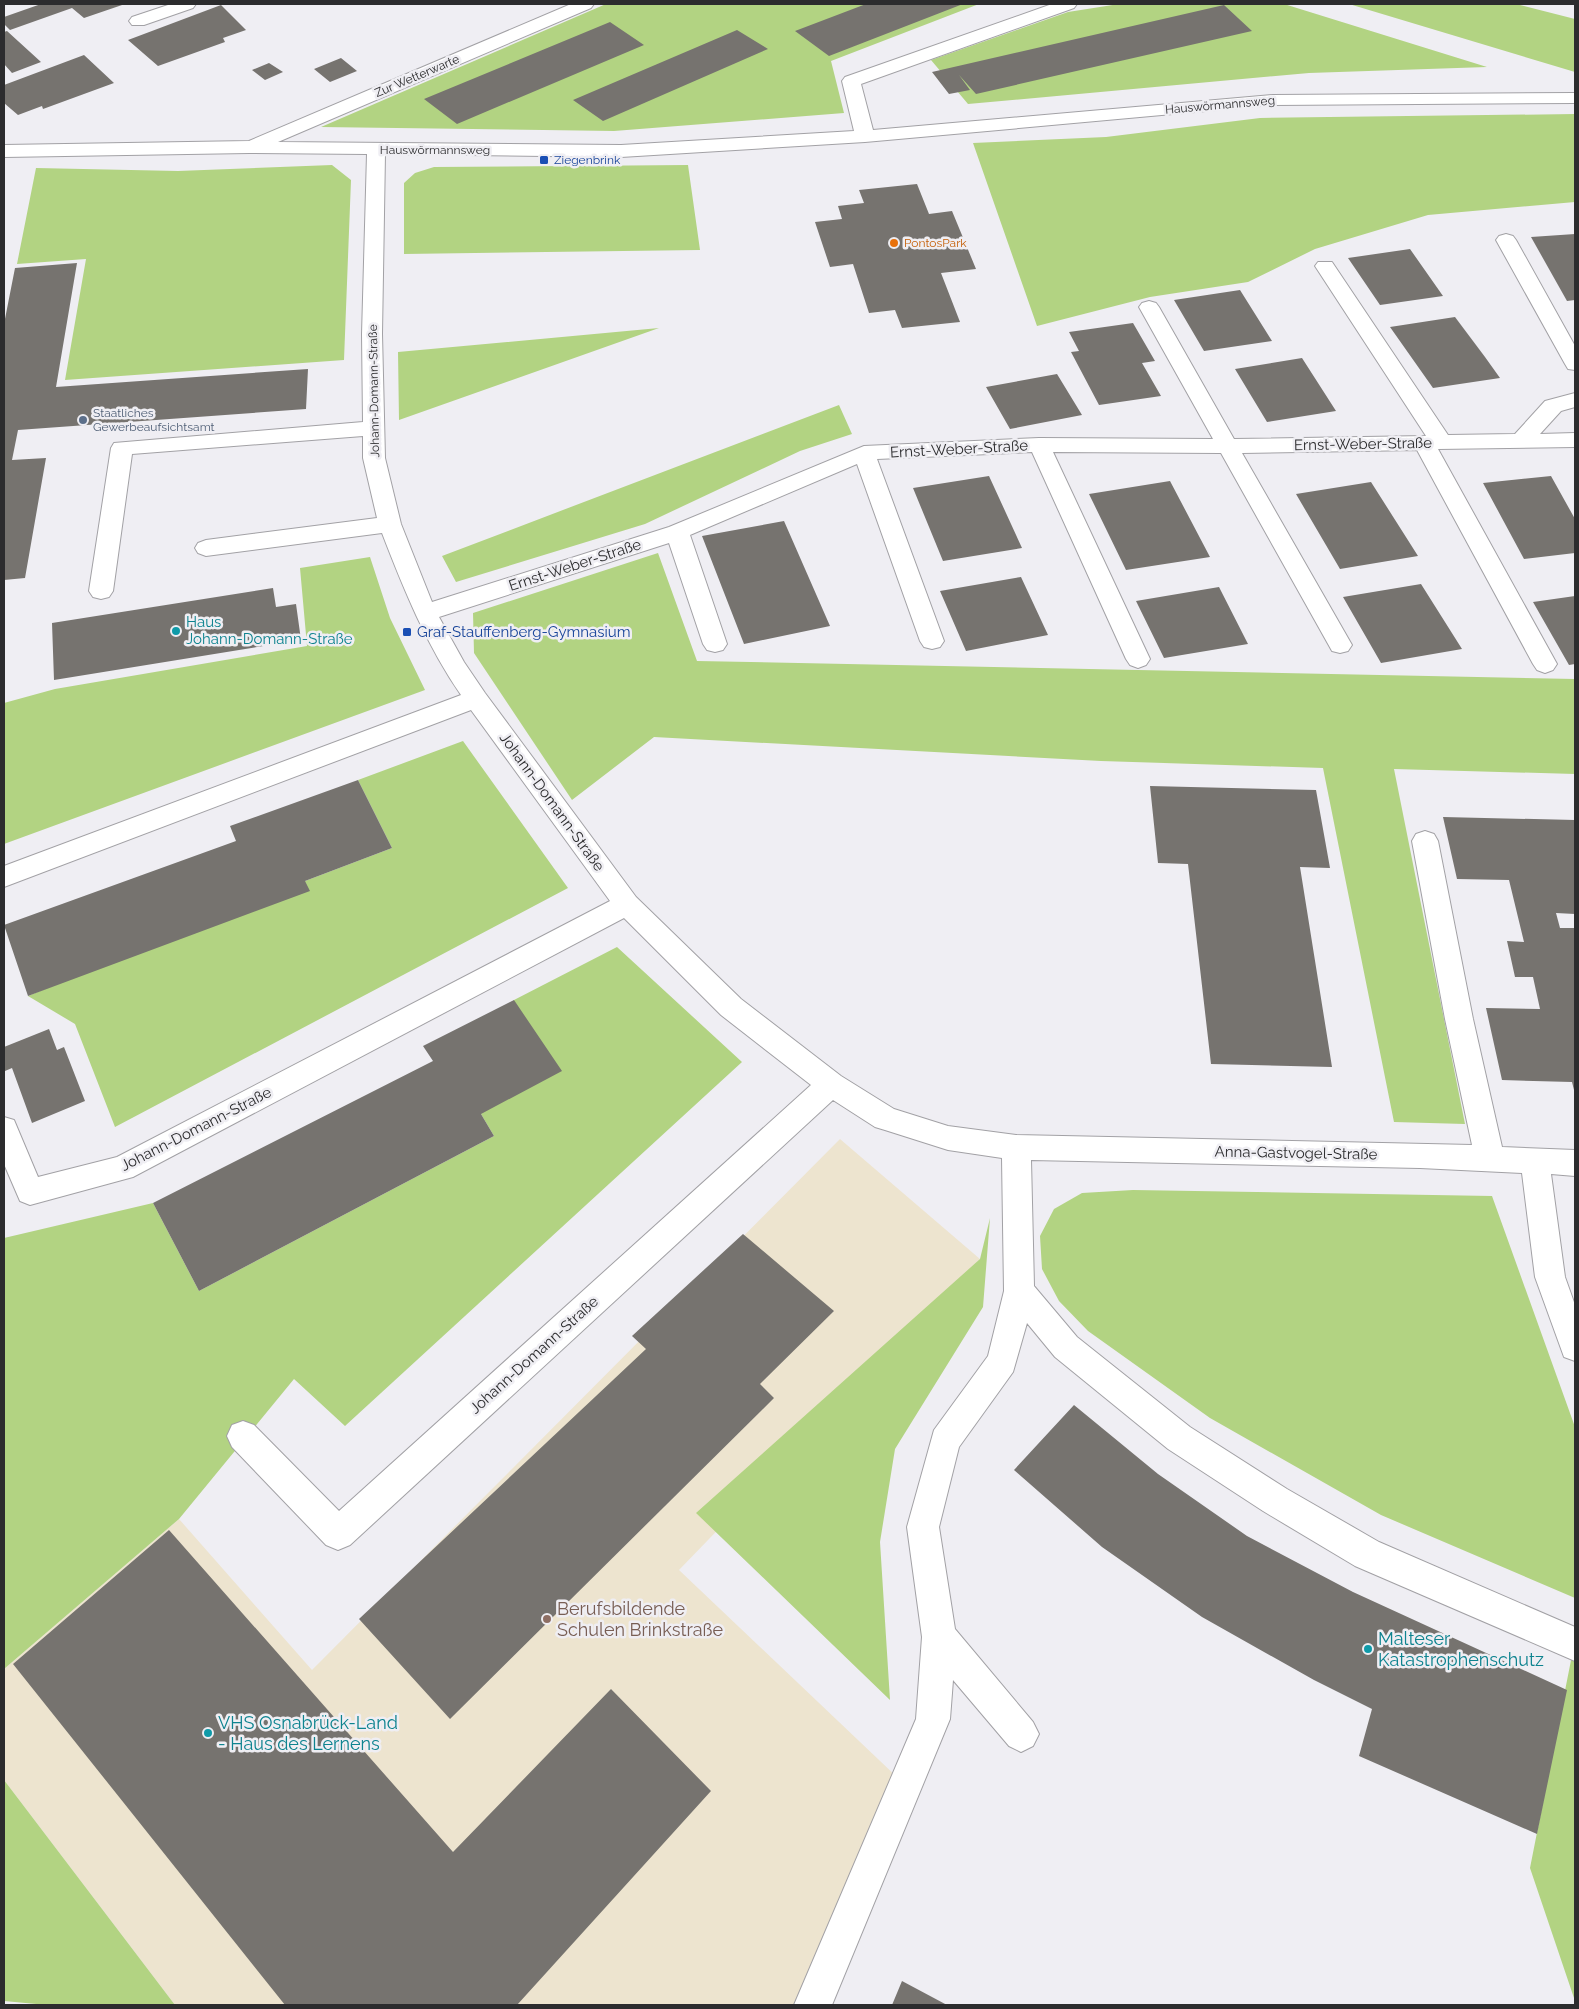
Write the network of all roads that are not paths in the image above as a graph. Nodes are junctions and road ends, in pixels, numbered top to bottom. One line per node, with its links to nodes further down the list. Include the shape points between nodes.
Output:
1 (186, 4): 4 (street)
2 (585, 4): 7 (street, Zur Wetterwarte)
3 (1068, 4): 6 (street, via 851,81)
4 (138, 22)
5 (1575, 98): 6 (street, Hauswörmannsweg, via 1273,100)
6 (866, 136): 8 (street, Hauswörmannsweg, via 621,151)
7 (249, 147): 8 (street, Hauswörmannsweg); 9 (street, Hauswörmannsweg)
8 (376, 150): 15 (street, Johann-Domann-Straße, via 372,334)
9 (4, 151)
10 (1506, 240): 13 (street)
11 (1325, 266): 18 (street)
12 (1149, 307): 20 (street)
13 (1575, 364)
14 (1575, 400): 17 (street, via 1553,406)
15 (374, 428): 22 (street, Johann-Domann-Straße, via 374,458); 25 (street, via 122,448)
16 (1575, 440): 17 (street, Ernst-Weber-Straße)
17 (1521, 441): 18 (street, Ernst-Weber-Straße)
18 (1433, 443): 20 (street, Ernst-Weber-Straße); 31 (street)
19 (1039, 445): 20 (street, Ernst-Weber-Straße); 21 (street, Ernst-Weber-Straße); 30 (street)
20 (1228, 446): 29 (street)
21 (864, 453): 23 (street, Ernst-Weber-Straße); 27 (street)
22 (390, 524): 24 (street); 26 (street, Johann-Domann-Straße)
23 (677, 532): 26 (street, Ernst-Weber-Straße); 28 (street)
24 (206, 548)
25 (101, 591)
26 (425, 613): 32 (street, Johann-Domann-Straße, via 454,667)
27 (932, 640)
28 (715, 644)
29 (1340, 645)
30 (1138, 659)
31 (1544, 664)
32 (476, 699): 34 (street); 35 (street, Johann-Domann-Straße)
33 (1425, 841): 39 (street)
34 (4, 877)
35 (628, 904): 36 (street, Johann-Domann-Straße, via 731,1007); 37 (street, Johann-Domann-Straße, via 123,1168 30,1192)
36 (831, 1084): 38 (street, Johann-Domann-Straße, via 885,1118 948,1138); 44 (street, Johann-Domann-Straße, via 338,1534)
37 (4, 1129)
38 (1016, 1147): 39 (street, Anna-Gastvogel-Straße); 42 (street)
39 (1490, 1159): 40 (street, Anna-Gastvogel-Straße)
40 (1534, 1160): 41 (street, Anna-Gastvogel-Straße); 43 (street, via 1550,1277)
41 (1575, 1163)
42 (1019, 1291): 45 (street, via 1002,1362 945,1441 923,1526); 46 (street, via 1066,1346 1179,1438 1275,1500 1368,1554)
43 (1575, 1347)
44 (243, 1436)
45 (939, 1637): 47 (street); 48 (street, via 933,1719)
46 (1574, 1644)
47 (1021, 1734)
48 (813, 2005)

